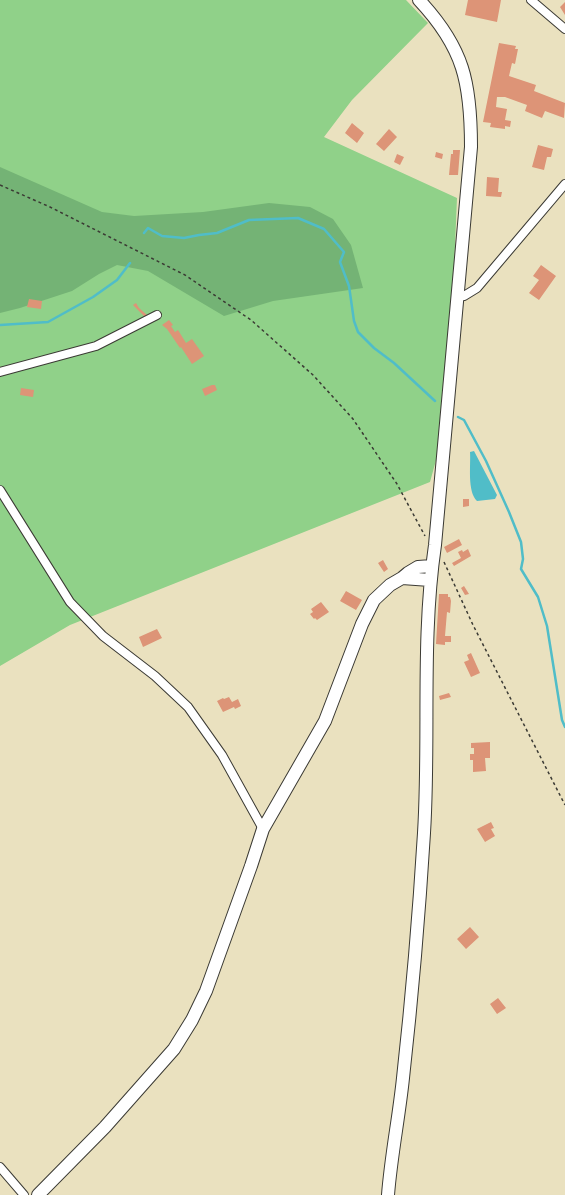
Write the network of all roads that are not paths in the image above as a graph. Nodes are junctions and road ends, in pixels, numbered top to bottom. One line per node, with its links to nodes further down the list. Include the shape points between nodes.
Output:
1 (419, 0): 5 (main road, via 450,39 468,88 471,147)
2 (531, 0): 3 (street)
3 (565, 29)
4 (565, 184): 5 (street, via 477,288)
5 (457, 297): 9 (main road)
6 (157, 315): 7 (street, via 96,346)
7 (0, 372)
8 (0, 490): 12 (street, via 70,602 104,636 155,676 188,707 222,755)
9 (432, 566): 10 (main road, via 418,567); 11 (main road)
10 (402, 578): 11 (main road); 12 (main road, via 374,600 362,624 325,721)
11 (430, 580): 16 (main road, via 420,890 403,1080)
12 (263, 829): 15 (main road, via 206,991 192,1020 174,1049 106,1127)
13 (0, 1167): 14 (street)
14 (24, 1195)
15 (38, 1195)
16 (388, 1195)

